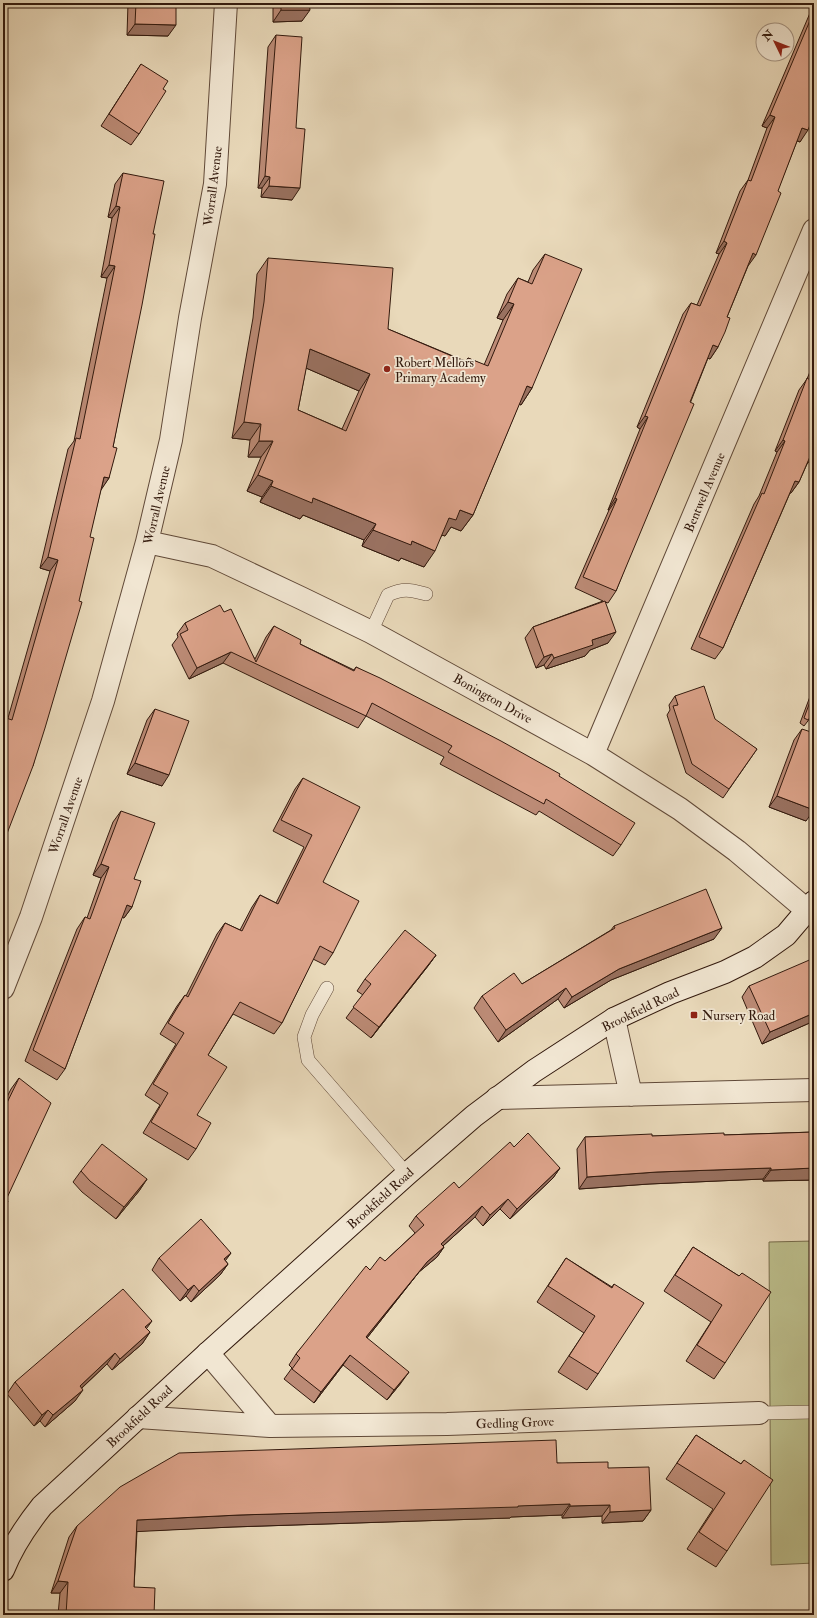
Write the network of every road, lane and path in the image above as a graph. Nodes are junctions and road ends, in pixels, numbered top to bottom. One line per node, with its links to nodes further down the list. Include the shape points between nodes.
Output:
1 (226, 3): 3 (street, Worrall Avenue, via 215,184 171,440)
2 (814, 230): 6 (street, Bentwell Avenue)
3 (147, 542): 5 (street, Bonington Drive, via 212,556); 8 (street, Worrall Avenue, via 103,701 31,916)
4 (426, 594): 5 (lane, via 400,590 388,595)
5 (370, 632): 6 (street, Bonington Drive)
6 (594, 754): 7 (street, Bonington Drive, via 680,809)
7 (811, 906): 10 (street, Brookfield Road, via 786,935 755,957)
8 (3, 988)
9 (327, 988): 14 (lane, via 312,1015 304,1038 308,1060)
10 (614, 1019): 12 (street); 13 (street, Brookfield Road)
11 (814, 1090): 12 (street)
12 (631, 1095): 13 (street)
13 (497, 1098): 14 (street, Brookfield Road)
14 (407, 1174): 15 (street, Brookfield Road)
15 (208, 1353): 18 (street, Brookfield Road); 19 (street)
16 (814, 1412): 17 (lane)
17 (759, 1414): 19 (street, Gedling Grove, via 447,1424)
18 (138, 1417): 19 (street, Gedling Grove); 20 (street, Brookfield Road, via 42,1506 14,1545)
19 (270, 1426)
20 (3, 1570)

